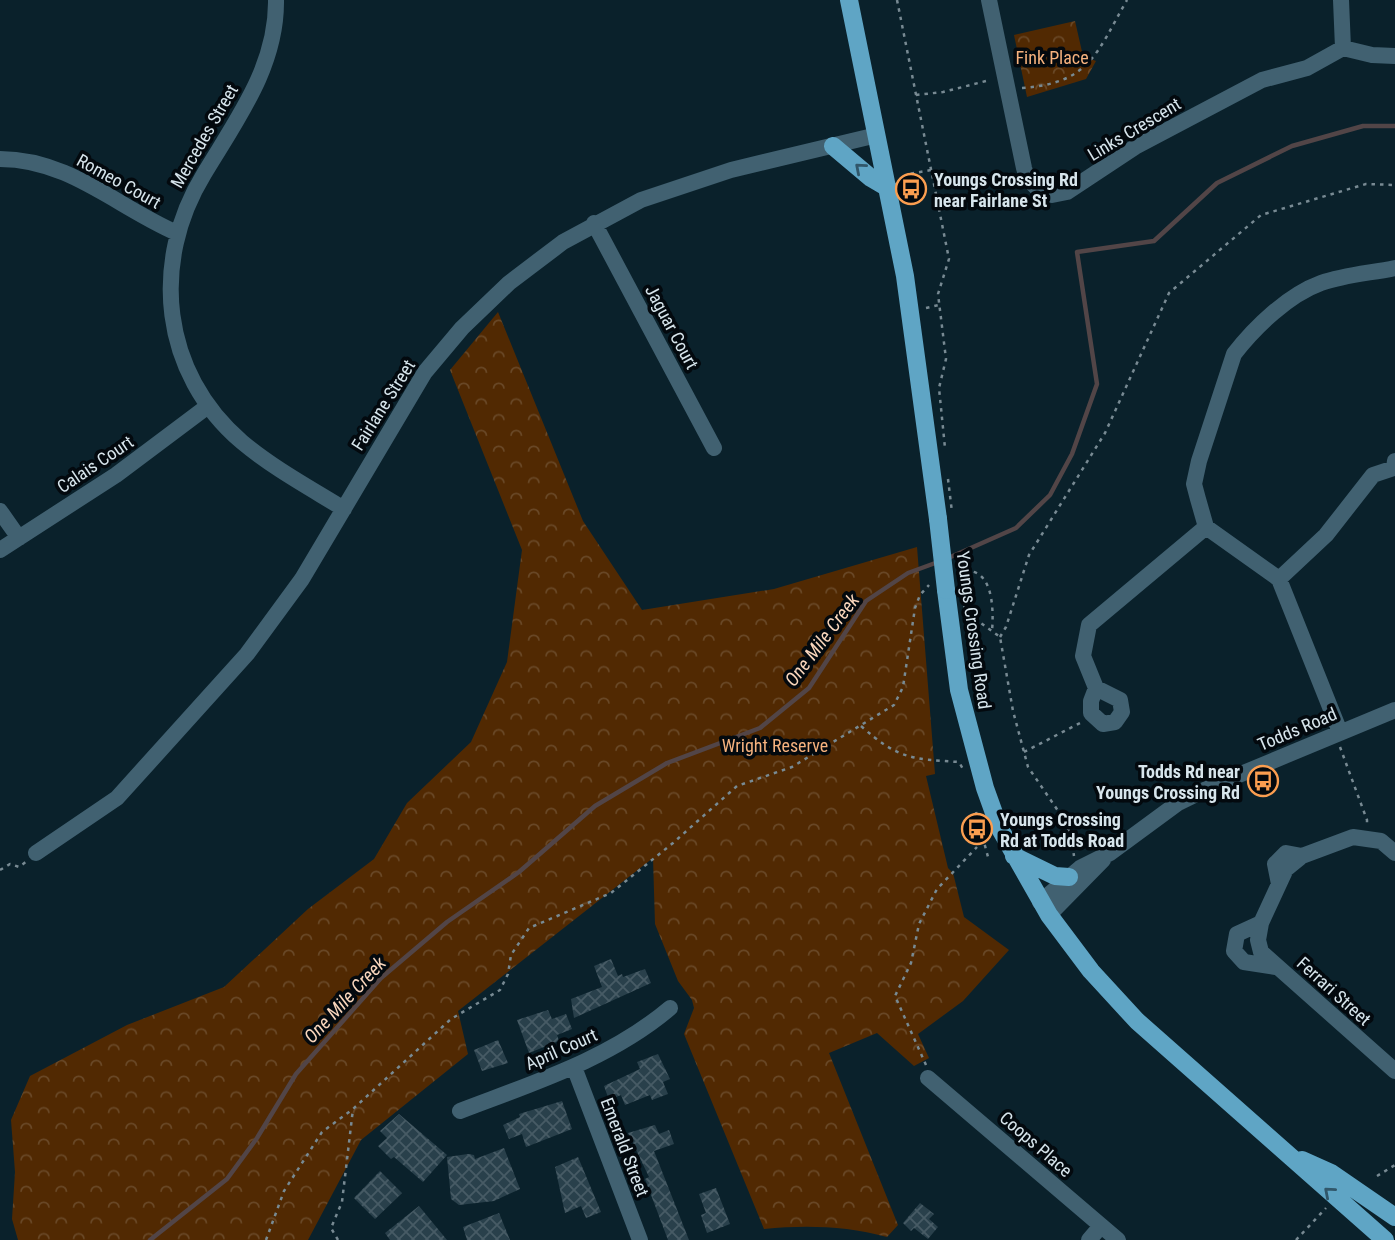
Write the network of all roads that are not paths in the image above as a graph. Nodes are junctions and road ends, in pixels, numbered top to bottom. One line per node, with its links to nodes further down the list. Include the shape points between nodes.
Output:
1 (276, 0): 12 (street, Mercedes Street, via 265,66 194,189)
2 (849, 0): 7 (main road, Youngs Crossing Road)
3 (989, 0): 5 (street, Links Crescent, via 1027,178 1052,195 1067,192 1135,147 1245,88 1307,68)
4 (1341, 0): 5 (street)
5 (1343, 48): 6 (street)
6 (1395, 56)
7 (877, 135): 8 (street, Fairlane Street); 10 (main road, Youngs Crossing Road)
8 (833, 146): 10 (main road, one-way to 8); 11 (street, Fairlane Street, via 696,180)
9 (0, 159): 12 (street, Romeo Court, via 62,170)
10 (888, 188): 30 (main road, Youngs Crossing Road, bridge, via 909,299 959,690 971,744 999,827)
11 (594, 223): 15 (street, Jaguar Court); 18 (street, Fairlane Street, via 509,283 444,348 405,401)
12 (177, 233): 14 (street, Mercedes Street, via 169,282 173,327 187,371)
13 (1395, 268): 20 (street, via 1323,282 1303,291 1234,354 1194,484)
14 (208, 406): 18 (street, Mercedes Street, via 242,442); 21 (street, Calais Court, via 116,475)
15 (714, 448)
16 (1395, 461): 17 (street)
17 (1395, 469): 23 (street, via 1373,475 1326,535)
18 (344, 509): 27 (street, Fairlane Street, via 302,579 217,689 117,797)
19 (0, 512): 21 (street)
20 (1206, 527): 23 (street); 24 (street, via 1089,625 1083,656)
21 (19, 538): 22 (street, Calais Court)
22 (0, 550)
23 (1279, 579): 26 (street)
24 (1096, 688): 24 (street, via 1091,701 1093,718 1115,722 1122,712 1117,697)
25 (1395, 710): 26 (street, Todds Road)
26 (1338, 733): 28 (street, Todds Road, via 1178,803)
27 (36, 853)
28 (1110, 853): 31 (street, Todds Road); 32 (street, Todds Road)
29 (1395, 853): 33 (street, Ferrari Street, via 1366,836 1302,856 1286,853 1275,864 1279,887)
30 (1014, 856): 31 (main road, via 1055,876); 32 (main road, Youngs Crossing Road)
31 (1069, 877): 32 (street, Todds Road)
32 (1045, 909): 40 (main road, Youngs Crossing Road, via 1091,971 1137,1021)
33 (1261, 923): 34 (street, Ferrari Street, via 1261,952); 34 (street, Ferrari Street, via 1237,934 1234,951 1244,962)
34 (1278, 967): 37 (street, Ferrari Street)
35 (670, 1008): 36 (street, April Court, via 644,1030)
36 (574, 1067): 39 (street, April Court); 45 (street, Emerald Street)
37 (1395, 1071)
38 (928, 1078): 43 (street, Coops Place)
39 (460, 1111)
40 (1290, 1153): 41 (main road, Youngs Crossing Road); 44 (main road, Youngs Crossing Road, one-way to 40)
41 (1378, 1205): 42 (main road, Youngs Crossing Road); 44 (main road, via 1368,1216)
42 (1395, 1217)
43 (1101, 1226): 46 (street); 47 (street, Coops Place)
44 (1370, 1227): 48 (main road, Youngs Crossing Road)
45 (640, 1240)
46 (1089, 1240)
47 (1118, 1240)
48 (1385, 1240)

